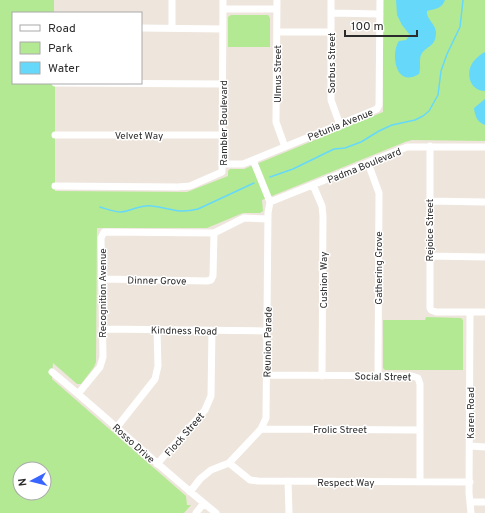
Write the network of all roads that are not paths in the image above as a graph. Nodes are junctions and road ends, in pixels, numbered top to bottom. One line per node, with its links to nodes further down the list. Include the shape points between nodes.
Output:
1 (172, 0): 11 (street)
2 (223, 0): 6 (street, Rambler Boulevard)
3 (277, 0): 7 (street, Ulmus Street)
4 (331, 0): 8 (street, Sorbus Street)
5 (380, 0): 9 (street, Petunia Avenue)
6 (223, 9): 7 (street); 12 (street, Rambler Boulevard)
7 (277, 9): 13 (street, Ulmus Street)
8 (331, 14): 9 (street); 14 (street, Sorbus Street)
9 (380, 14): 17 (street, Petunia Avenue, via 378,108)
10 (142, 28): 11 (street)
11 (172, 28): 12 (street)
12 (223, 29): 16 (street, Rambler Boulevard)
13 (277, 32): 14 (street); 21 (street, Ulmus Street, via 276,122)
14 (331, 32): 17 (street, Sorbus Street, via 331,100)
15 (142, 84): 16 (street)
16 (223, 84): 19 (street, Rambler Boulevard)
17 (340, 125): 21 (street, Petunia Avenue)
18 (55, 135): 19 (street, Velvet Way)
19 (223, 135): 25 (street, Rambler Boulevard)
20 (430, 146): 22 (street, Padma Boulevard); 24 (street, Padma Boulevard, via 407,147); 29 (street, Rejoice Street)
21 (286, 147): 23 (street, Petunia Avenue)
22 (485, 147)
23 (253, 160): 25 (street, Petunia Avenue, via 243,164); 28 (street, Reunion Parade)
24 (368, 163): 26 (street, Padma Boulevard); 45 (street, Gathering Grove, via 379,193)
25 (222, 164): 27 (street, Rambler Boulevard, via 222,172 190,186)
26 (314, 185): 28 (street, Padma Boulevard); 44 (street, Cushion Way, via 324,216)
27 (55, 186)
28 (270, 202): 31 (street, Reunion Parade)
29 (429, 202): 30 (street); 33 (street, Rejoice Street)
30 (485, 202)
31 (268, 219): 32 (street, Recognition Avenue, via 244,218); 41 (street, Reunion Parade)
32 (214, 233): 35 (street, Dinner Grove, via 212,280); 35 (street, Recognition Avenue, via 104,232 101,238)
33 (429, 256): 34 (street); 36 (street, Rejoice Street, via 431,310)
34 (485, 257)
35 (102, 279): 38 (street, Recognition Avenue)
36 (470, 312): 37 (street); 50 (street, Karen Road)
37 (485, 312)
38 (102, 330): 39 (street, Kindness Road); 46 (street, Recognition Avenue, via 103,357 100,367)
39 (157, 330): 40 (street, Kindness Road); 47 (street, via 158,366 155,379)
40 (212, 331): 41 (street, Kindness Road); 53 (street, Flock Street, via 211,396 204,410)
41 (267, 331): 43 (street, Reunion Parade)
42 (52, 372): 46 (street, Rosso Drive)
43 (267, 376): 44 (street, Social Street); 48 (street, Reunion Parade, via 266,418)
44 (322, 376): 45 (street, Social Street)
45 (378, 376): 49 (street, Social Street, via 419,378)
46 (78, 394): 47 (street, Rosso Drive)
47 (117, 427): 53 (street, Rosso Drive)
48 (261, 429): 49 (street, Frolic Street); 52 (street, Reunion Parade)
49 (420, 430): 55 (street, Social Street)
50 (470, 446): 51 (street); 56 (street, Karen Road)
51 (485, 446)
52 (229, 463): 54 (street, Respect Way, via 250,480); 57 (street, Reunion Parade, via 211,470)
53 (158, 464): 57 (street, Rosso Drive)
54 (288, 481): 55 (street, Respect Way); 63 (street)
55 (420, 482): 56 (street, Respect Way)
56 (470, 482): 58 (street, Karen Road)
57 (190, 492): 60 (street, Rosso Drive)
58 (471, 502): 59 (street); 64 (street, Karen Road)
59 (485, 502)
60 (204, 503): 61 (street); 62 (street, Rosso Drive)
61 (196, 513)
62 (216, 513)
63 (289, 513)
64 (471, 513)

